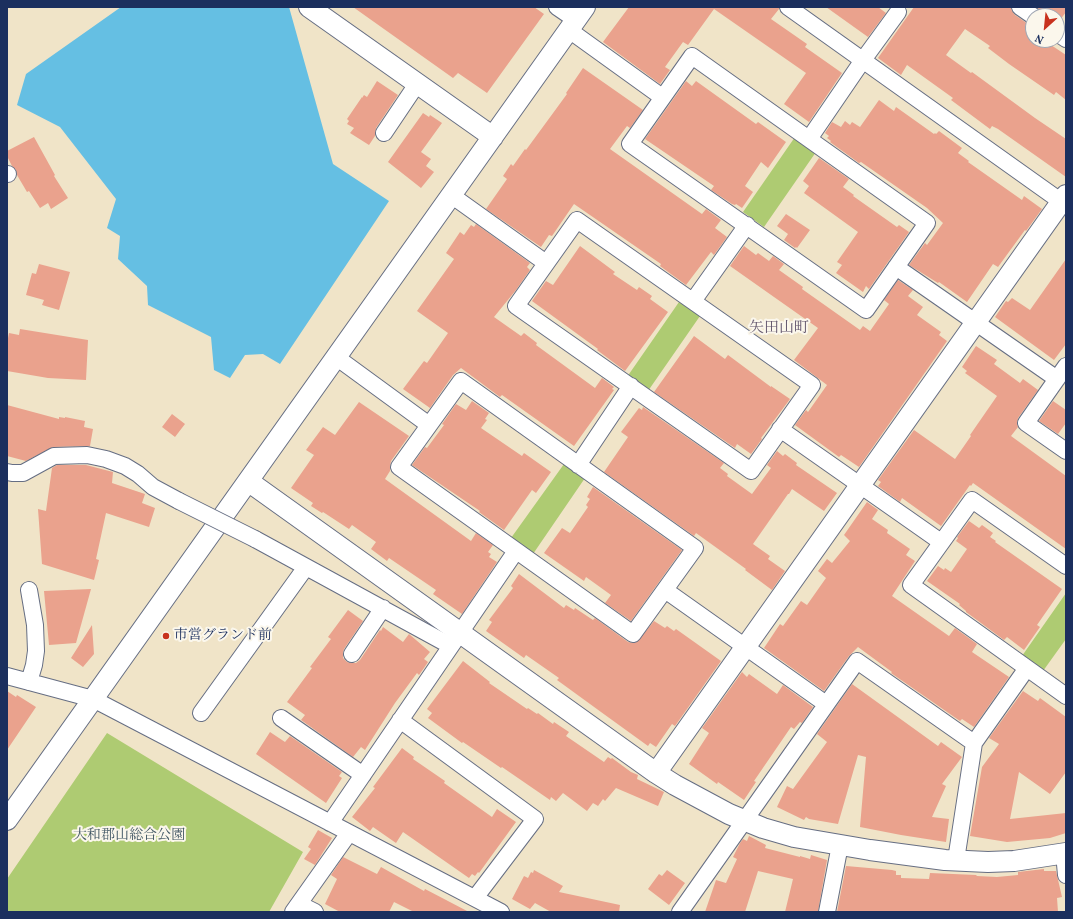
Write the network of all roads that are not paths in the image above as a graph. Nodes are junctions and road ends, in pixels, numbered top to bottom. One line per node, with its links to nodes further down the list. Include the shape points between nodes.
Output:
1 (309, 7): 8 (street)
2 (557, 7): 6 (street)
3 (788, 7): 4 (street)
4 (806, 12): 7 (street)
5 (898, 12): 7 (street)
6 (576, 19): 9 (street); 11 (street)
7 (863, 60): 12 (street); 14 (street)
8 (417, 84): 10 (street); 11 (street)
9 (662, 98): 12 (street, via 692,56); 15 (street, via 630,144)
10 (384, 134)
11 (493, 137): 13 (street)
12 (809, 139): 17 (street, via 927,222)
13 (451, 195): 16 (street); 20 (street)
14 (1064, 201): 19 (street)
15 (747, 225): 17 (street, via 866,310); 18 (street)
16 (546, 263): 18 (street, via 577,220); 22 (street, via 516,306)
17 (896, 267): 19 (street)
18 (693, 301): 24 (street, via 812,386)
19 (976, 322): 21 (street); 29 (street)
20 (336, 357): 23 (street); 28 (street)
21 (1062, 373): 25 (street, via 1026,423)
22 (631, 386): 24 (street, via 751,471); 26 (street)
23 (429, 425): 26 (street, via 461,381); 31 (street, via 399,467)
24 (780, 429): 29 (street)
25 (1066, 451)
26 (578, 465): 35 (street, via 695,548)
27 (7, 472): 33 (street, bridge, via 23,473 54,456 87,455 106,459 125,466 153,487)
28 (248, 481): 37 (street); 44 (street)
29 (861, 485): 30 (street); 38 (street)
30 (941, 542): 32 (street, via 972,500); 40 (street, via 910,585)
31 (516, 551): 35 (street, via 633,634); 37 (street)
32 (1066, 566)
33 (306, 567): 36 (street); 46 (street)
34 (29, 590): 42 (street, via 36,651)
35 (664, 590): 38 (street)
36 (383, 608): 37 (street); 39 (street)
37 (456, 639): 48 (street); 50 (street)
38 (746, 647): 45 (street); 50 (street)
39 (352, 654)
40 (1027, 668): 43 (street); 49 (street)
41 (7, 676): 42 (street)
42 (29, 682): 44 (street)
43 (1066, 696)
44 (93, 699): 52 (street); 54 (street)
45 (826, 704): 49 (street, via 857,660); 53 (street)
46 (202, 713)
47 (281, 718): 51 (street)
48 (400, 720): 51 (street); 60 (street, via 535,819)
49 (974, 743): 58 (street)
50 (656, 773): 53 (street, via 704,801)
51 (363, 776): 54 (street)
52 (7, 820)
53 (744, 820): 56 (street, via 794,837); 64 (street)
54 (330, 823): 55 (street)
55 (349, 833): 60 (street); 61 (street)
56 (840, 845): 58 (street); 65 (street)
57 (1065, 853): 58 (street, via 1014,861); 59 (street)
58 (956, 860)
59 (1066, 875)
60 (475, 898): 63 (street)
61 (296, 908): 62 (street)
62 (315, 912)
63 (501, 912)
64 (680, 912)
65 (827, 912)

